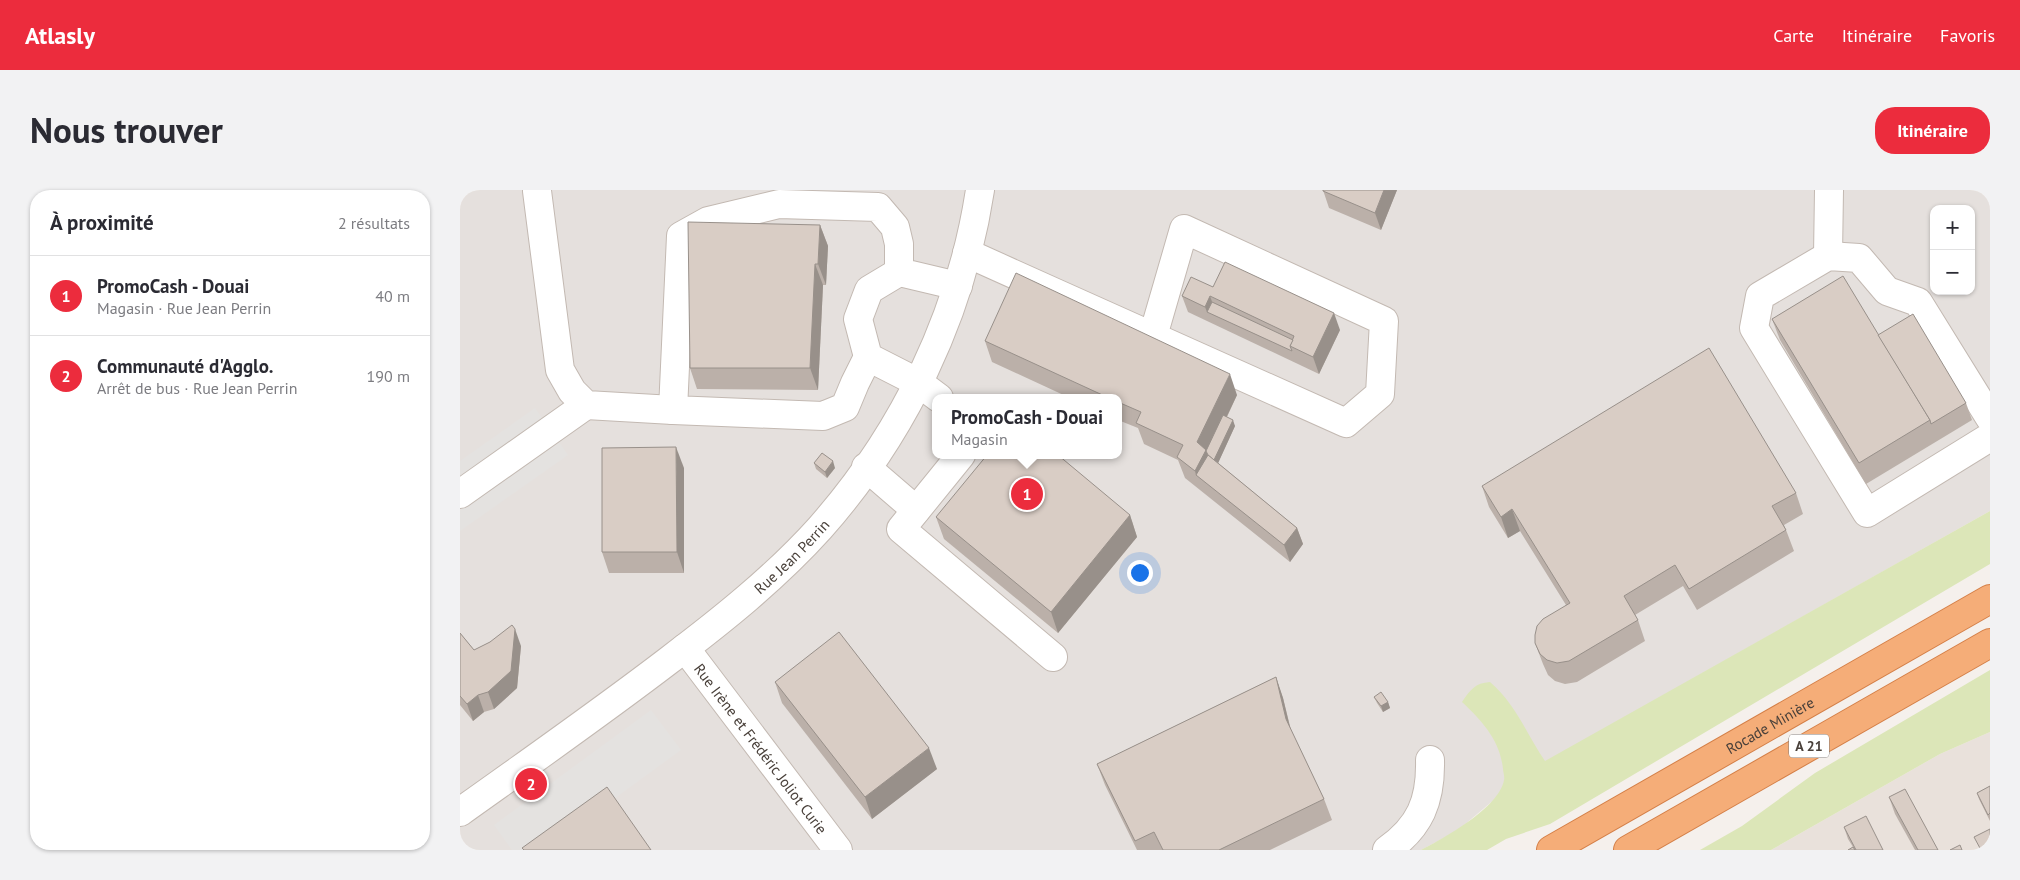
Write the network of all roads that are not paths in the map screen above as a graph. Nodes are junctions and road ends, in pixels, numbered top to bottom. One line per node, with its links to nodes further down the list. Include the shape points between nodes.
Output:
1 (980, 190): 4 (street, Rue Jean Perrin)
2 (1829, 190): 5 (street)
3 (537, 191): 11 (street, via 560,370 572,391)
4 (967, 254): 7 (street, Rue Jean Perrin); 8 (street)
5 (1828, 256): 13 (street, via 1859,258 1887,291 1918,302); 14 (street, via 1760,296 1754,328 1867,513)
6 (900, 272): 7 (street); 9 (street, via 869,290 858,319); 12 (street, via 896,227 878,207 779,204 708,221 681,236)
7 (958, 286): 10 (street, Rue Jean Perrin, via 943,328)
8 (1152, 336): 8 (street, via 1346,423 1380,394 1384,320 1184,229)
9 (868, 357): 10 (street); 12 (street, via 845,407 823,416)
10 (929, 390): 16 (street, Rue Jean Perrin, via 896,422)
11 (586, 405): 12 (street); 17 (street)
12 (673, 410)
13 (1990, 418)
14 (1990, 437)
15 (958, 459): 18 (street)
16 (866, 467): 18 (street); 21 (street, Rue Jean Perrin, via 825,522 792,558)
17 (460, 494)
18 (916, 510): 22 (street, via 901,529)
19 (1990, 598): 27 (highway, Rocade Minière / A 21)
20 (1990, 643): 28 (highway, A 21)
21 (685, 648): 24 (street, Rue Jean Perrin); 25 (street, Rue Irène et Frédéric Joliot Curie)
22 (1054, 657)
23 (1430, 760): 26 (street, via 1427,802 1413,826)
24 (460, 812)
25 (838, 850)
26 (1387, 850)
27 (1551, 850)
28 (1628, 850)

